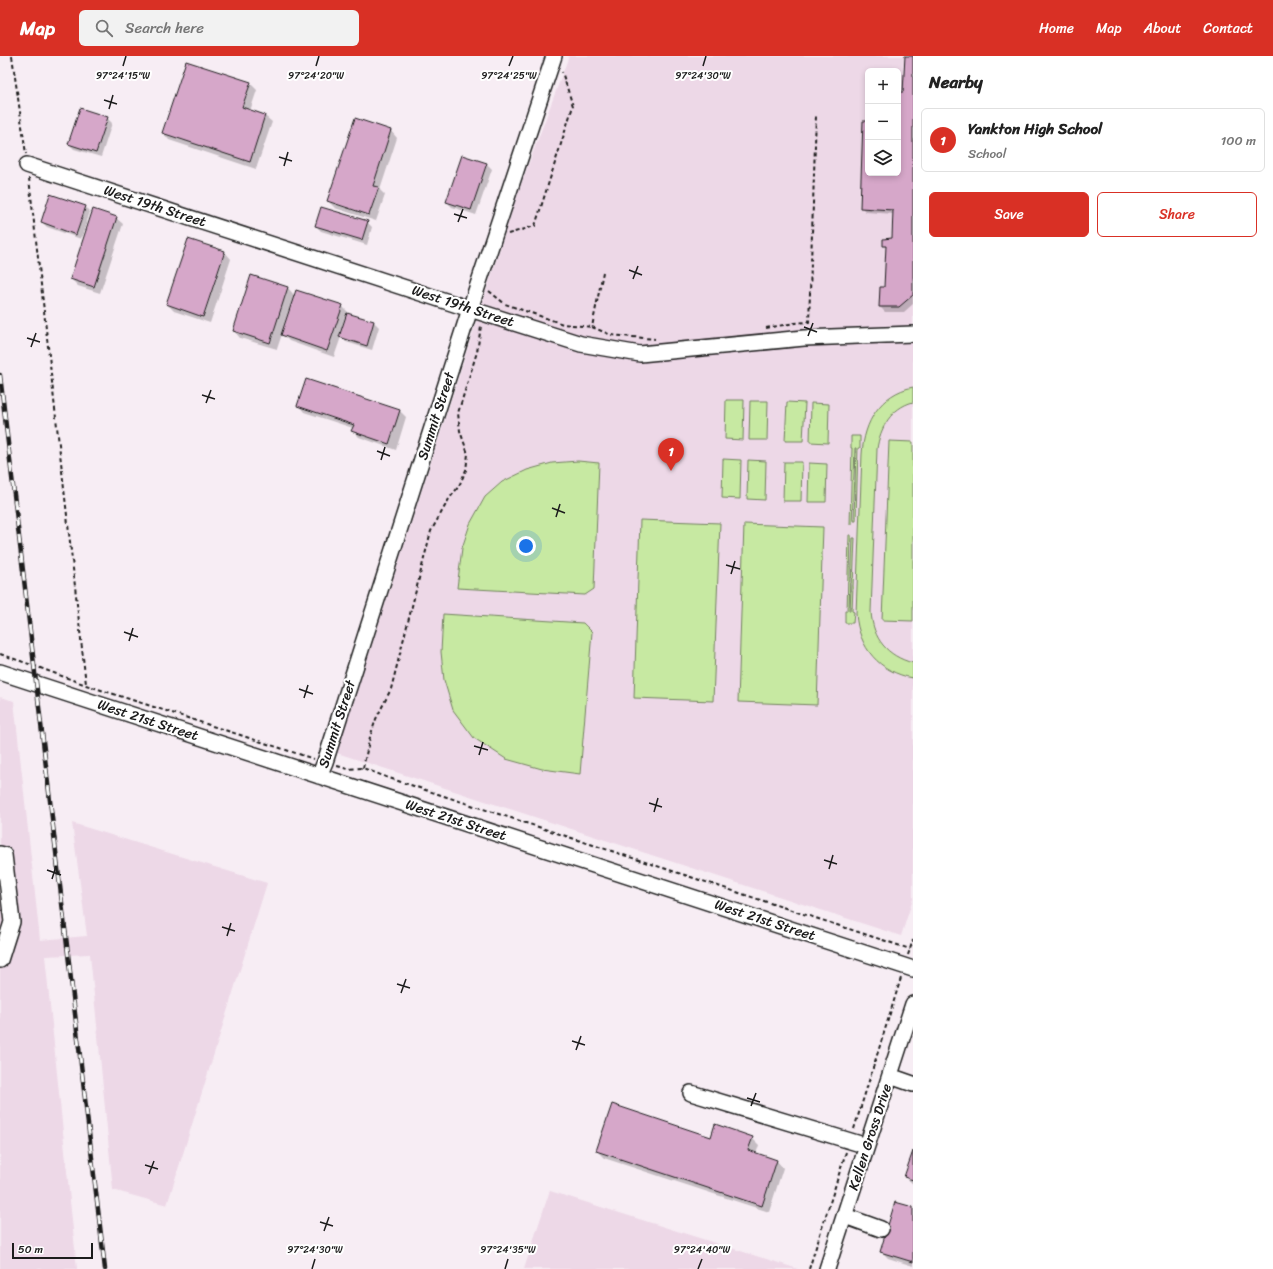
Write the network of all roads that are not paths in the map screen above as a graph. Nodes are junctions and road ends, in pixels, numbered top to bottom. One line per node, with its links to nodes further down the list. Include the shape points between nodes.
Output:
1 (554, 56): 3 (street, Summit Street)
2 (27, 165): 3 (street, West 19th Street)
3 (476, 311): 4 (street, West 19th Street, via 581,344 640,354 804,338); 6 (street, Summit Street)
4 (913, 334)
5 (0, 672): 6 (street, West 21st Street)
6 (322, 769): 9 (street, West 21st Street)
7 (0, 854): 8 (street, via 4,855 12,922)
8 (0, 960)
9 (909, 967)
10 (913, 1004): 11 (street, Kellen Gross Drive)
11 (890, 1076): 12 (street); 14 (street, Kellen Gross Drive)
12 (913, 1084)
13 (691, 1093): 14 (street)
14 (867, 1146): 15 (street, Kellen Gross Drive)
15 (844, 1216): 16 (street); 17 (street, Kellen Gross Drive)
16 (882, 1229)
17 (827, 1269)

